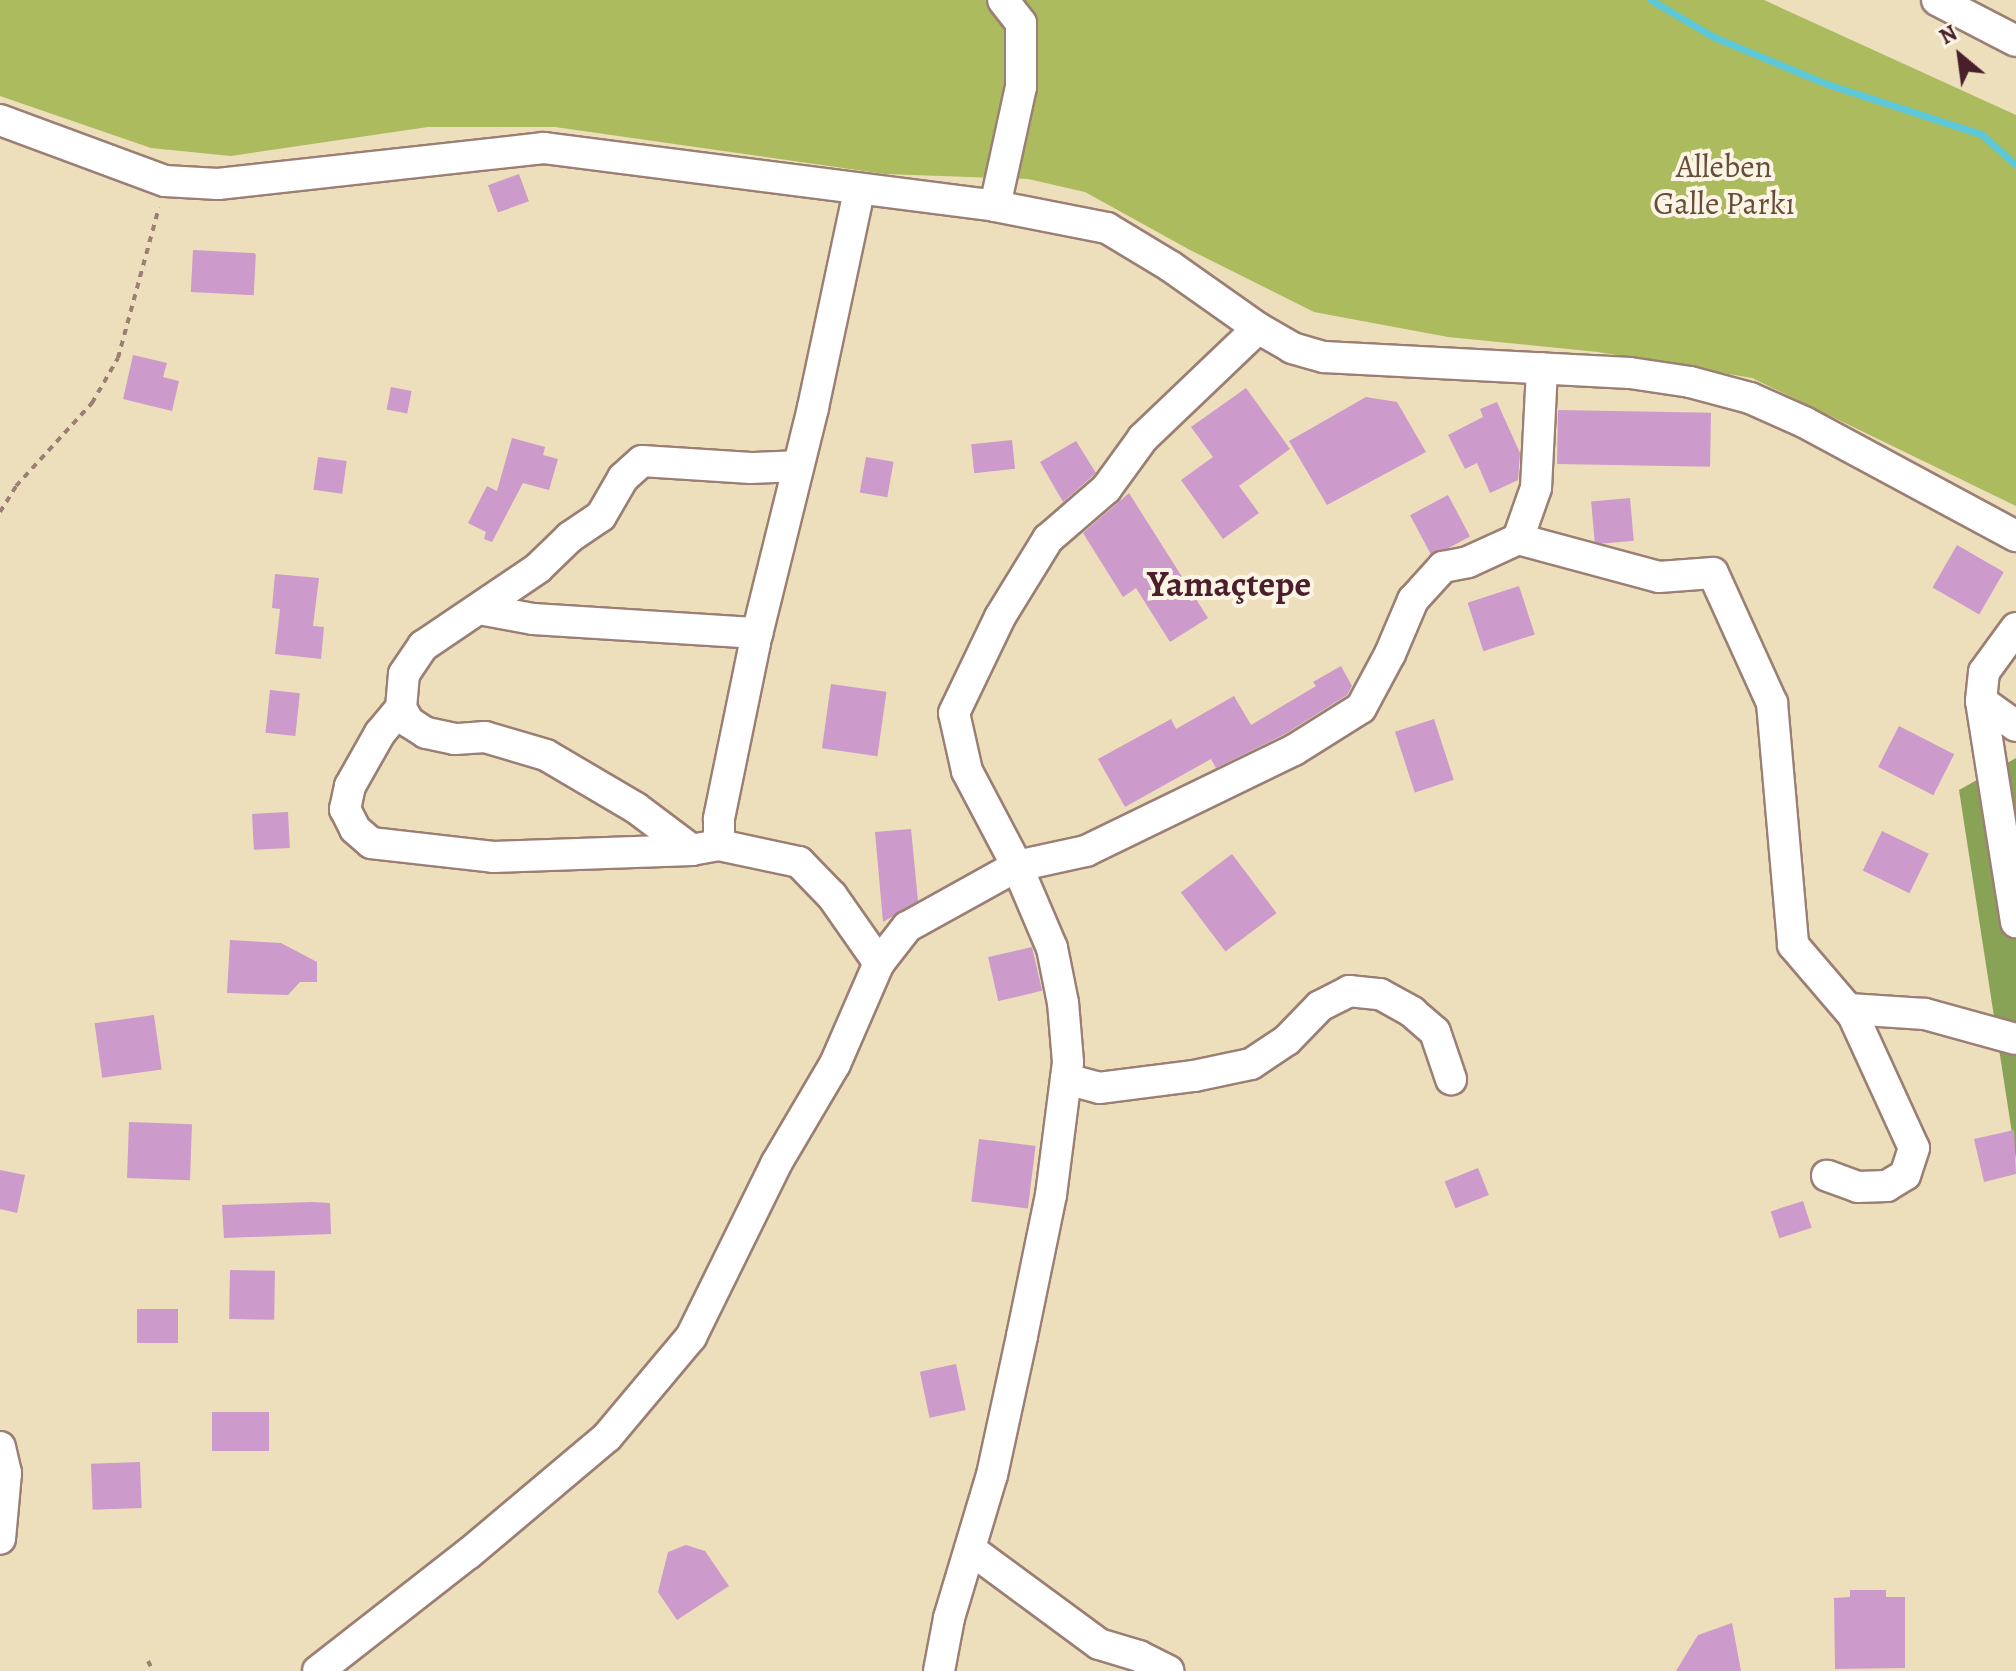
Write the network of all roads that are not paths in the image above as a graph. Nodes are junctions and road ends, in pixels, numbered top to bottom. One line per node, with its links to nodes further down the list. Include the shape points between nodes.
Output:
1 (1003, 0): 6 (street, via 1021,23 1021,87)
2 (1937, 0): 3 (street)
3 (2016, 41)
4 (0, 120): 5 (street, via 165,181 218,184 544,148)
5 (859, 191): 6 (street); 9 (street)
6 (995, 206): 7 (street, via 1107,228)
7 (1258, 328): 8 (street, via 1292,348 1324,357); 19 (street, via 1143,438 1106,489 1048,539 1000,617 954,713 967,771)
8 (1542, 368): 10 (street, via 1675,379 1750,398 1878,459); 11 (street, via 1536,488)
9 (798, 466): 12 (street, via 642,461 623,478 601,516); 14 (street)
10 (2016, 536)
11 (1518, 539): 19 (street, via 1468,562 1443,567 1413,600 1361,708 1294,750 1086,851); 22 (street, via 1659,577 1713,573 1772,703 1793,945)
12 (479, 609): 14 (street, via 533,619); 16 (street, via 423,646 404,674)
13 (2016, 628): 15 (street, via 1984,672)
14 (758, 633): 18 (street, via 719,819)
15 (1981, 701): 17 (street); 20 (street)
16 (401, 708): 18 (street, via 409,722 426,733 455,739 485,737 546,755); 18 (street, via 350,786 345,809 355,829 371,843 493,857)
17 (2016, 726)
18 (706, 847): 21 (street, via 799,862 832,896)
19 (1017, 866): 21 (street, via 907,927); 24 (street, via 1052,948 1063,1003)
20 (2016, 922)
21 (879, 963): 30 (street, via 835,1064 776,1164 691,1337 607,1437)
22 (1851, 1012): 23 (street, via 1925,1014); 26 (street, via 1914,1148 1905,1175 1887,1186 1858,1187)
23 (2016, 1039)
24 (1066, 1079): 25 (street, via 1099,1088 1251,1064 1287,1040 1320,1006 1349,991 1380,994 1412,1012 1435,1032); 29 (street, via 1051,1195 992,1475)
25 (1451, 1079)
26 (1827, 1176)
27 (0, 1447): 28 (street, via 6,1473)
28 (0, 1539)
29 (970, 1549): 31 (street); 32 (street, via 1099,1644)
30 (318, 1671)
31 (939, 1671)
32 (1168, 1671)

